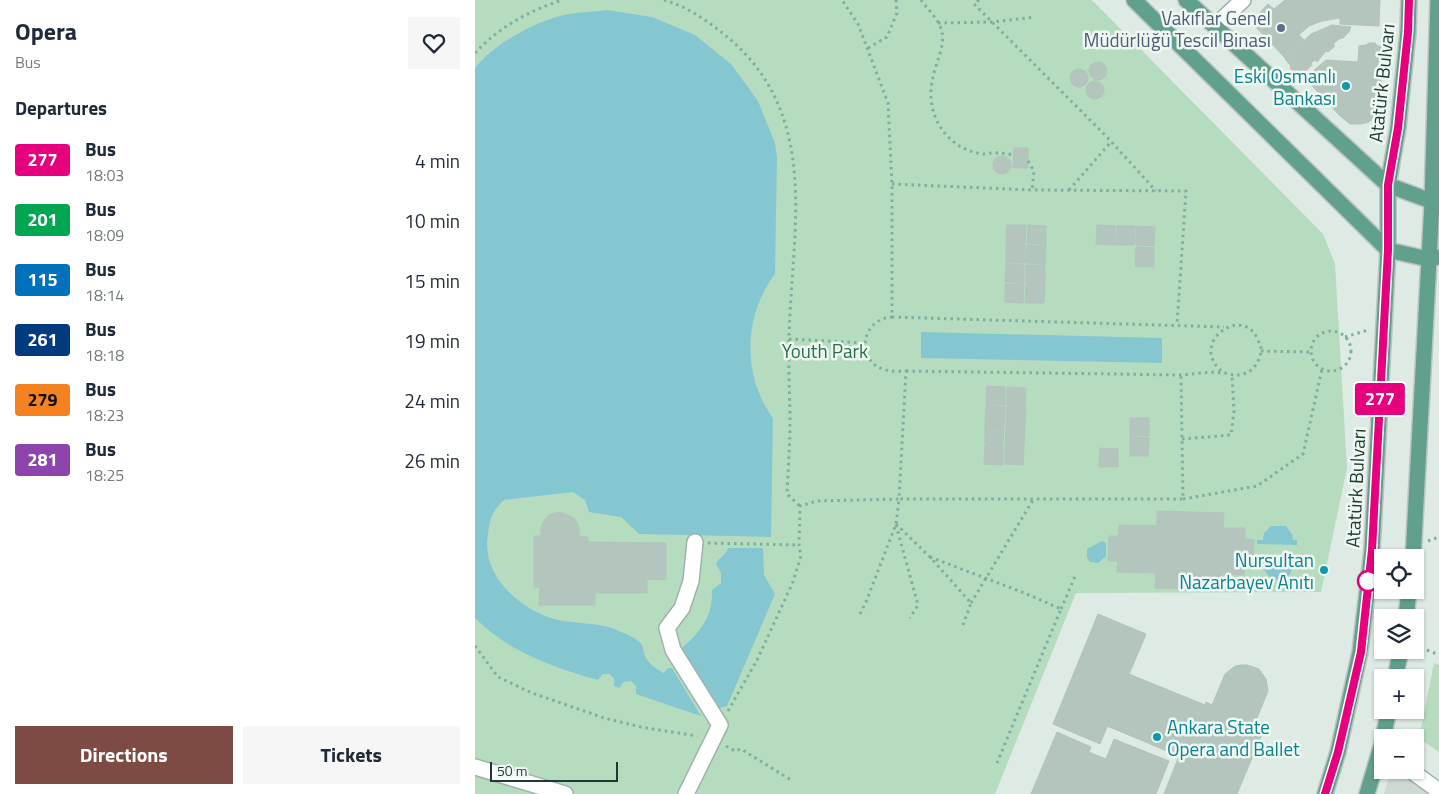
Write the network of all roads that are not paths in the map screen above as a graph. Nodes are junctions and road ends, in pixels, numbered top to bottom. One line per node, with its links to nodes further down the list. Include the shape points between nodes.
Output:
1 (1134, 0): 9 (main road)
2 (1186, 0): 6 (main road)
3 (1243, 0): 6 (street)
4 (1409, 0): 7 (main road, Atatürk Bulvarı, via 1398,128)
5 (1438, 0): 8 (main road)
6 (1215, 26): 7 (main road)
7 (1388, 185): 8 (main road); 9 (main road, Atatürk Bulvarı)
8 (1436, 204): 10 (main road)
9 (1388, 250): 10 (main road); 19 (main road, Atatürk Bulvarı, via 1372,550 1361,652)
10 (1434, 258): 12 (main road)
11 (695, 542): 18 (street, via 691,581 682,608 667,628 673,650 717,731)
12 (1414, 549)
13 (475, 767): 17 (street)
14 (1374, 771): 20 (main road)
15 (1422, 779): 16 (street)
16 (1439, 791)
17 (565, 794)
18 (686, 794)
19 (1325, 794)
20 (1367, 794)

